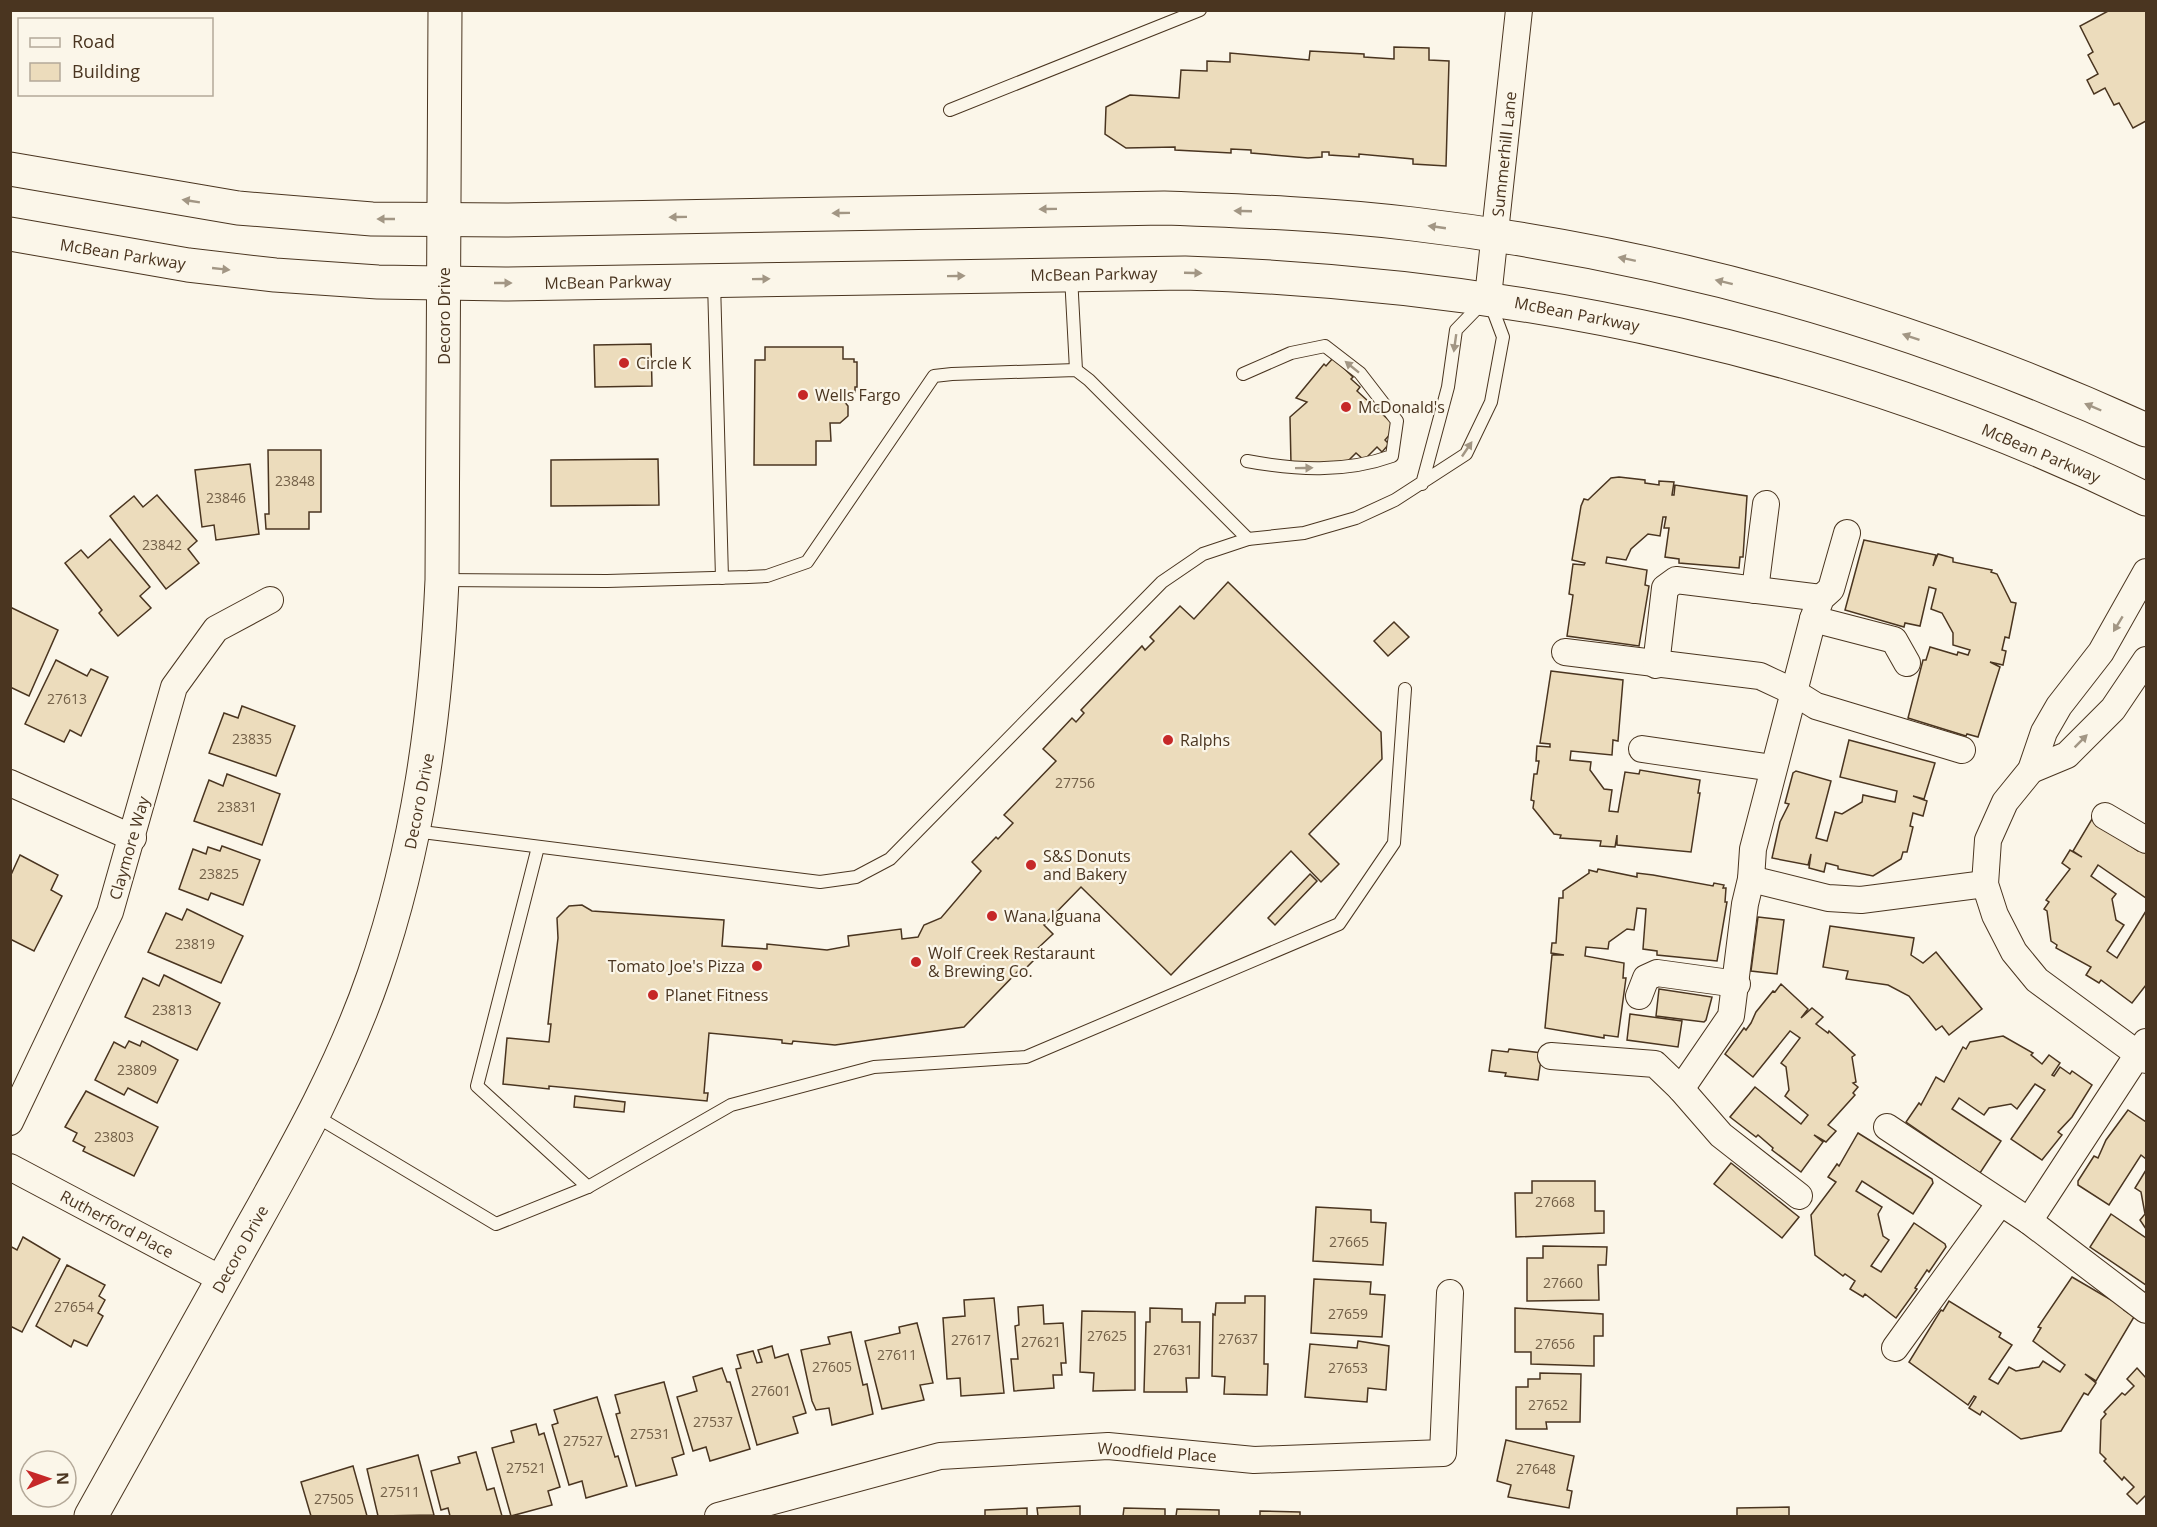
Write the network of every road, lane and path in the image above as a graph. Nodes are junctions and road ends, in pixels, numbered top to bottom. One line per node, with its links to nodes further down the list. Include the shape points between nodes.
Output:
1 (445, 10): 6 (main road, Decoro Drive)
2 (1200, 10): 4 (lane)
3 (1519, 10): 8 (street, Summerhill Lane)
4 (950, 110)
5 (10, 169): 6 (main road, one-way to 5, via 372,219 238,208)
6 (444, 219): 8 (main road, one-way to 6, via 1330,216 1164,208); 11 (main road, Decoro Drive)
7 (10, 234): 11 (main road, McBean Parkway, one-way to 11, via 188,265 362,281)
8 (1495, 235): 12 (street, Summerhill Lane); 15 (main road, one-way to 8, via 1962,354 1830,311 1684,272)
9 (1071, 274): 10 (main road, McBean Parkway, one-way to 9); 12 (main road, McBean Parkway, one-way to 12, via 1276,276); 13 (lane)
10 (714, 280): 11 (main road, McBean Parkway, one-way to 10); 23 (lane)
11 (445, 282): 24 (main road, Decoro Drive)
12 (1488, 297): 17 (lane, one-way to 17, via 1456,330 1448,387); 17 (lane, one-way to 12, via 1466,454 1491,402 1503,338); 18 (main road, McBean Parkway, via 1691,337 1851,381 2027,445)
13 (1076, 370): 21 (lane); 23 (lane, via 934,375 807,562 767,576)
14 (1244, 374): 16 (lane, one-way to 14, via 1287,468 1363,467 1392,456 1397,421 1360,373 1325,346 1291,353)
15 (2146, 430)
16 (1246, 461)
17 (1422, 484): 21 (lane, via 1356,518 1304,533)
18 (2146, 499)
19 (1766, 504): 25 (street)
20 (1847, 533): 27 (street, via 1831,589)
21 (1248, 539): 43 (lane, via 1203,554 1162,582 890,860 856,877 820,882)
22 (2146, 572): 37 (street, one-way to 37, via 2101,652 2044,732)
23 (722, 578): 24 (lane)
24 (442, 580): 40 (main road, Decoro Drive, via 430,738)
25 (1755, 590): 27 (street); 31 (street, via 1676,580 1665,588)
26 (270, 600): 41 (street, Claymore Way, via 216,629 174,687)
27 (1817, 609): 30 (street, via 1894,640); 33 (street)
28 (1565, 652): 31 (street)
29 (2146, 660): 37 (street, one-way to 29, via 2067,755 2113,709)
30 (1906, 663)
31 (1656, 665): 33 (street, via 1760,676)
32 (1404, 689): 55 (lane, via 1394,843 1339,924 1026,1057 874,1067 731,1105)
33 (1792, 691): 35 (street, via 1816,706); 36 (street)
34 (1642, 749): 36 (street)
35 (1962, 750)
36 (1773, 768): 44 (street, via 1753,849)
37 (2031, 770): 45 (street, via 2005,802 1988,840)
38 (10, 783): 41 (street)
39 (2105, 816): 42 (street)
40 (414, 831): 43 (lane); 51 (main road, Decoro Drive, via 373,976)
41 (133, 838): 52 (street, Claymore Way, via 110,912)
42 (2146, 840)
43 (538, 847): 55 (lane, via 477,1086)
44 (1751, 879): 45 (street, via 1828,898 1861,900); 46 (street)
45 (1985, 884): 48 (street, via 2014,952 2037,980)
46 (1737, 984): 47 (street, via 1658,973 1646,978); 50 (street, via 1731,1016)
47 (1639, 996)
48 (2144, 1052): 58 (street)
49 (1551, 1056): 50 (street, via 1656,1064)
50 (1681, 1089): 56 (street, via 1721,1135)
51 (315, 1115): 55 (lane, via 496,1224); 59 (main road, Decoro Drive)
52 (10, 1122)
53 (1887, 1127): 57 (street)
54 (10, 1167): 59 (street, Rutherford Place)
55 (588, 1187)
56 (1799, 1196)
57 (2000, 1203): 58 (street); 62 (street)
58 (2029, 1221): 61 (street)
59 (223, 1280): 64 (main road, Decoro Drive)
60 (1450, 1293): 63 (street, Woodfield Place, via 1443,1453 1254,1460 1107,1446 940,1456)
61 (2146, 1310)
62 (1895, 1348)
63 (762, 1510): 65 (street, Woodfield Place)
64 (91, 1516)
65 (718, 1516)

